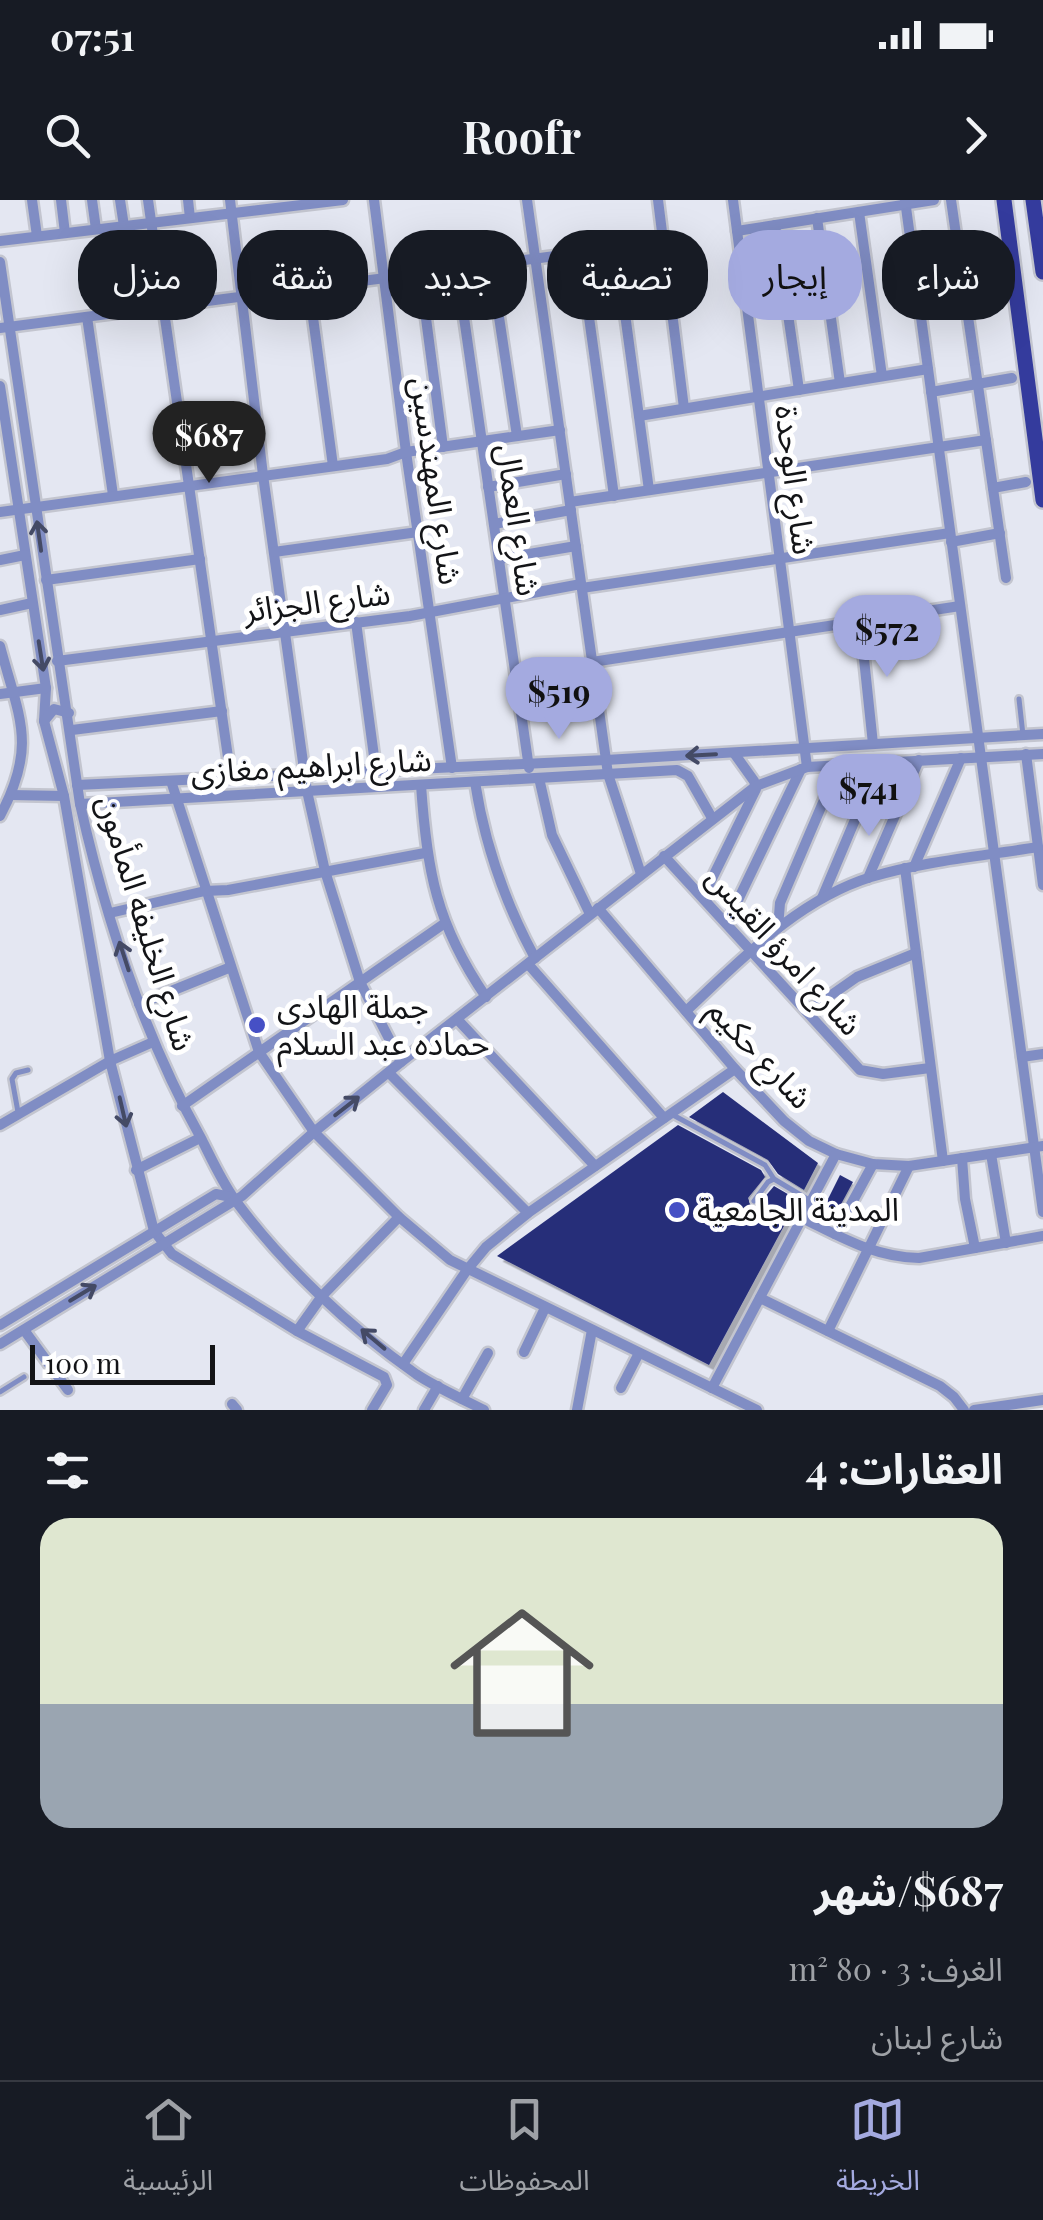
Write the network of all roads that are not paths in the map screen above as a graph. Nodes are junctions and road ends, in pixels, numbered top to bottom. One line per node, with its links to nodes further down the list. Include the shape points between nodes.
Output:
1 (32, 200): 35 (street)
2 (61, 200): 34 (street)
3 (92, 200): 27 (street)
4 (120, 200): 26 (street)
5 (148, 200): 24 (street)
6 (188, 200): 22 (street)
7 (230, 200): 21 (street)
8 (339, 200): 18 (street)
9 (374, 200): 43 (street, شارع المهندسين)
10 (527, 200): 38 (street)
11 (658, 200): 29 (street)
12 (733, 200): 30 (street, شارع الوحدة)
13 (934, 200): 17 (street)
14 (951, 200): 33 (street)
15 (1004, 200): 80 (main road)
16 (1034, 200): 41 (main road)
17 (905, 202): 20 (street); 32 (street)
18 (300, 203): 19 (street)
19 (263, 206): 21 (street)
20 (860, 212): 23 (street); 62 (street)
21 (232, 215): 22 (street); 42 (street)
22 (190, 218): 24 (street)
23 (817, 218): 25 (street); 64 (street)
24 (151, 222): 26 (street); 28 (street)
25 (775, 225): 31 (street); 67 (street)
26 (124, 226): 27 (street)
27 (96, 229): 34 (street)
28 (152, 230)
29 (662, 230)
30 (737, 230)
31 (743, 230)
32 (909, 230)
33 (956, 230)
34 (65, 233): 35 (street)
35 (37, 236): 36 (street)
36 (0, 241)
37 (547, 257): 38 (street)
38 (536, 258): 39 (street); 72 (street)
39 (527, 259)
40 (0, 262): 60 (street, شارع الخليفه المأمون)
41 (1043, 272)
42 (237, 274)
43 (384, 278): 44 (street); 45 (street); 78 (street, شارع المهندسين)
44 (388, 278)
45 (368, 280)
46 (78, 318): 60 (street)
47 (88, 320): 89 (street)
48 (166, 320): 85 (street)
49 (242, 320): 83 (street)
50 (312, 320): 79 (street)
51 (426, 320): 76 (street)
52 (464, 320): 75 (street, شارع العمال)
53 (499, 320): 73 (street)
54 (589, 320): 90 (street)
55 (626, 320): 71 (street)
56 (673, 320): 70 (street)
57 (749, 320): 69 (street, شارع الوحدة)
58 (921, 320): 61 (street)
59 (969, 320): 65 (street)
60 (4, 328): 92 (street, شارع الخليفه المأمون)
61 (928, 369): 62 (street); 68 (street)
62 (882, 376): 64 (street)
63 (1012, 378): 65 (street)
64 (840, 383): 67 (street)
65 (978, 384): 68 (street); 74 (street)
66 (0, 386): 94 (street, شارع الخليفه المأمون)
67 (799, 390): 69 (street)
68 (931, 392): 77 (street)
69 (759, 396): 70 (street); 81 (street, شارع الوحدة)
70 (684, 408): 71 (street)
71 (639, 416): 88 (street)
72 (560, 430): 73 (street); 82 (street)
73 (517, 436): 75 (street)
74 (986, 440): 77 (street); 87 (street)
75 (482, 441): 76 (street); 86 (street, شارع العمال)
76 (443, 447): 78 (street)
77 (938, 447): 81 (street); 99 (street)
78 (406, 452): 79 (street); 97 (street, شارع المهندسين)
79 (333, 466): 83 (street)
80 (1041, 466): 91 (main road)
81 (769, 472): 88 (street); 106 (street, شارع الوحدة)
82 (566, 474): 86 (street); 93 (street)
83 (263, 475): 85 (street); 101 (street)
84 (1026, 482): 87 (street)
85 (189, 485): 89 (street); 103 (street)
86 (488, 487): 96 (street, شارع العمال)
87 (993, 488): 98 (street)
88 (649, 490): 90 (street)
89 (113, 495): 92 (street)
90 (614, 496): 93 (street)
91 (1043, 500)
92 (35, 505): 94 (street); 108 (street, شارع الخليفه المأمون, one-way to 92)
93 (570, 506): 96 (street); 100 (street)
94 (17, 508): 95 (street); 102 (street, شارع الخليفه المأمون)
95 (0, 512)
96 (494, 524): 104 (street, شارع العمال)
97 (418, 532): 101 (street); 114 (street, شارع المهندسين)
98 (1000, 534): 99 (street, شارع الجزائر); 107 (street)
99 (951, 538): 106 (street, شارع الجزائر); 112 (street)
100 (576, 546): 104 (street); 109 (street)
101 (274, 552): 117 (street)
102 (25, 556): 105 (street); 111 (street, شارع الخليفه المأمون)
103 (200, 559): 108 (street); 119 (street)
104 (499, 559): 110 (street, شارع العمال)
105 (0, 560)
106 (780, 560): 109 (street, شارع الجزائر); 118 (street, شارع الوحدة)
107 (1006, 578)
108 (46, 580): 121 (street, شارع الخليفه المأمون)
109 (582, 586): 110 (street, شارع الجزائر); 122 (street)
110 (504, 597): 114 (street, شارع الجزائر); 144 (street, شارع العمال)
111 (32, 603): 113 (street); 123 (street, شارع الخليفه المأمون, one-way to 123)
112 (960, 606): 115 (street); 133 (street)
113 (0, 610)
114 (429, 611): 116 (street, شارع الجزائر); 146 (street, شارع المهندسين)
115 (860, 621): 118 (street); 134 (street)
116 (356, 622): 117 (street, شارع الجزائر); 148 (street)
117 (285, 632): 119 (street, شارع الجزائر); 149 (street)
118 (790, 632): 122 (street); 135 (street, شارع الوحدة)
119 (212, 641): 121 (street, شارع الجزائر); 127 (street)
120 (0, 646): 125 (street)
121 (57, 661): 128 (street, شارع الخليفه المأمون)
122 (592, 662): 141 (street)
123 (46, 688): 125 (street); 129 (street, شارع الخليفه المأمون)
124 (0, 694): 125 (street)
125 (14, 694): 159 (street, via 23,756)
126 (1020, 699): 132 (lane)
127 (222, 711): 130 (street); 151 (street)
128 (69, 712): 129 (street, via 54,709); 130 (street, شارع الخليفه المأمون)
129 (44, 721): 160 (street, شارع الخليفه المأمون)
130 (72, 730): 155 (street, شارع الخليفه المأمون)
131 (1043, 734): 132 (street, شارع ابراهيم مغازى)
132 (1023, 735): 133 (street, شارع ابراهيم مغازى)
133 (978, 737): 134 (street, شارع ابراهيم مغازى); 139 (street)
134 (873, 744): 135 (street, شارع ابراهيم مغازى)
135 (805, 748): 136 (street, شارع ابراهيم مغازى); 147 (street, شارع الوحدة)
136 (734, 753): 141 (street, شارع ابراهيم مغازى, one-way to 141); 157 (street)
137 (1026, 754): 138 (street); 139 (street); 165 (street)
138 (1043, 754)
139 (981, 757): 140 (street); 167 (street)
140 (961, 758): 142 (street); 169 (street)
141 (606, 760): 144 (street, شارع ابراهيم مغازى); 150 (street)
142 (919, 760): 143 (street); 172 (street)
143 (879, 763): 145 (street); 176 (street)
144 (528, 764): 146 (street, شارع ابراهيم مغازى); 152 (street, شارع العمال)
145 (839, 764): 147 (street); 181 (street, via 780,903)
146 (452, 768): 148 (street, شارع ابراهيم مغازى)
147 (804, 768): 157 (street); 180 (street)
148 (376, 771): 149 (street, شارع ابراهيم مغازى)
149 (304, 774): 151 (street, شارع ابراهيم مغازى); 158 (street)
150 (608, 774): 152 (street, شارع ابراهيم مغازى); 164 (street, شارع ابراهيم مغازى, via 683,772); 171 (street)
151 (231, 778): 153 (street, شارع ابراهيم مغازى)
152 (534, 778): 154 (street, شارع ابراهيم مغازى); 177 (street, شارع العمال, via 552,834)
153 (171, 781): 155 (street, شارع ابراهيم مغازى); 161 (street)
154 (475, 782): 156 (street, شارع ابراهيم مغازى); 184 (street, via 502,890)
155 (77, 785): 162 (street, شارع الخليفه المأمون)
156 (421, 785): 158 (street, شارع ابراهيم مغازى); 166 (street)
157 (756, 786): 164 (street); 175 (street)
158 (307, 791): 161 (street, شارع ابراهيم مغازى); 170 (street)
159 (11, 795): 160 (street); 163 (street)
160 (64, 796): 196 (street, شارع الخليفه المأمون)
161 (177, 798): 162 (street, شارع ابراهيم مغازى); 174 (street)
162 (80, 804): 178 (street, شارع الخليفه المأمون)
163 (1, 811)
164 (712, 818): 168 (street)
165 (1038, 847): 167 (street); 173 (street)
166 (426, 853): 170 (street); 179 (street)
167 (994, 854): 169 (street); 195 (street)
168 (664, 856): 171 (street); 175 (street, شارع امرؤ القيس)
169 (909, 868): 172 (street); 183 (street)
170 (326, 872): 174 (street); 186 (street)
171 (641, 874): 177 (street)
172 (868, 878): 176 (street)
173 (1043, 885)
174 (205, 891): 178 (street); 185 (street)
175 (703, 897): 180 (street, شارع امرؤ القيس)
176 (821, 899): 181 (street)
177 (594, 911): 184 (street); 189 (street, شارع حكيم)
178 (110, 913): 188 (street, شارع الخليفه المأمون, one-way to 178)
179 (444, 923): 186 (street); 187 (street)
180 (727, 923): 182 (street, شارع امرؤ القيس)
181 (778, 928): 182 (street)
182 (752, 950): 189 (street); 190 (street, شارع امرؤ القيس)
183 (916, 954): 190 (street, via 857,978); 198 (street)
184 (531, 961): 187 (street); 204 (street)
185 (231, 967): 188 (street); 193 (street)
186 (360, 982): 193 (street); 197 (street)
187 (486, 997): 191 (street)
188 (140, 1004): 192 (street, شارع الخليفه المأمون)
189 (686, 1011): 199 (street, شارع حكيم)
190 (807, 1012): 198 (street, شارع امرؤ القيس, via 860,1070)
191 (457, 1019): 197 (street); 214 (street)
192 (152, 1042): 196 (street); 202 (street, شارع الخليفه المأمون)
193 (259, 1052): 202 (street); 206 (street)
194 (1043, 1054): 195 (street)
195 (1022, 1057): 208 (street)
196 (110, 1061): 203 (street); 216 (street, شارع الخليفه المأمون, one-way to 216)
197 (402, 1062): 201 (street)
198 (930, 1068): 212 (street)
199 (735, 1069): 204 (street); 209 (street, شارع حكيم, via 784,1121)
200 (28, 1070): 203 (lane, via 12,1078)
201 (389, 1072): 206 (street, one-way to 201); 222 (street)
202 (182, 1106): 207 (street, شارع الخليفه المأمون)
203 (19, 1114): 205 (street)
204 (667, 1116): 214 (street); 217 (lane, via 765,1165)
205 (0, 1126)
206 (314, 1132): 218 (street); 223 (street)
207 (200, 1138): 216 (street); 218 (street, شارع الخليفه المأمون)
208 (1039, 1147): 210 (street, شارع حكيم); 221 (street)
209 (836, 1154): 213 (street, شارع حكيم); 220 (street)
210 (991, 1154): 211 (street, شارع حكيم); 228 (street)
211 (962, 1158): 212 (street, شارع حكيم); 230 (street)
212 (943, 1161): 215 (street, شارع حكيم)
213 (873, 1164): 215 (street, شارع حكيم); 226 (street)
214 (595, 1166): 222 (street)
215 (909, 1166): 231 (street)
216 (136, 1170): 225 (street, شارع الخليفه المأمون)
217 (774, 1179): 219 (lane); 220 (lane)
218 (236, 1200): 225 (street, via 216,1194); 229 (street); 233 (street, شارع الخليفه المأمون)
219 (754, 1201)
220 (811, 1201): 224 (street)
221 (1043, 1212)
222 (528, 1213): 232 (street)
223 (399, 1217): 232 (street); 233 (street)
224 (802, 1218): 226 (street); 234 (street)
225 (154, 1231): 229 (street, شارع الخليفه المأمون); 236 (street)
226 (835, 1234): 231 (street)
227 (1043, 1236): 228 (street)
228 (1006, 1243): 230 (street)
229 (162, 1246): 237 (street, one-way to 229); 238 (street)
230 (975, 1248): 231 (street, via 919,1258)
231 (867, 1251): 240 (street)
232 (466, 1270): 235 (street); 245 (street)
233 (322, 1296): 238 (street); 245 (street, شارع الخليفه المأمون, one-way to 233)
234 (760, 1298): 240 (street); 249 (street)
235 (546, 1308): 239 (street); 242 (street)
236 (0, 1325)
237 (24, 1330): 241 (street); 250 (street)
238 (297, 1330): 255 (street, via 384,1377 387,1385)
239 (592, 1330): 243 (street); 258 (street)
240 (828, 1331): 260 (street, via 948,1391)
241 (0, 1344)
242 (524, 1352)
243 (638, 1352): 248 (street); 249 (street)
244 (488, 1353): 252 (street)
245 (403, 1364): 247 (street, شارع الخليفه المأمون)
246 (24, 1377): 251 (lane)
247 (438, 1386): 252 (street, شارع الخليفه المأمون); 256 (street)
248 (621, 1388)
249 (712, 1388): 254 (street)
250 (68, 1390)
251 (0, 1392)
252 (462, 1399): 257 (street, شارع الخليفه المأمون)
253 (1043, 1400): 261 (street)
254 (739, 1406): 259 (street)
255 (372, 1410)
256 (424, 1410)
257 (484, 1410)
258 (576, 1410)
259 (757, 1410)
260 (964, 1410)
261 (974, 1410)

